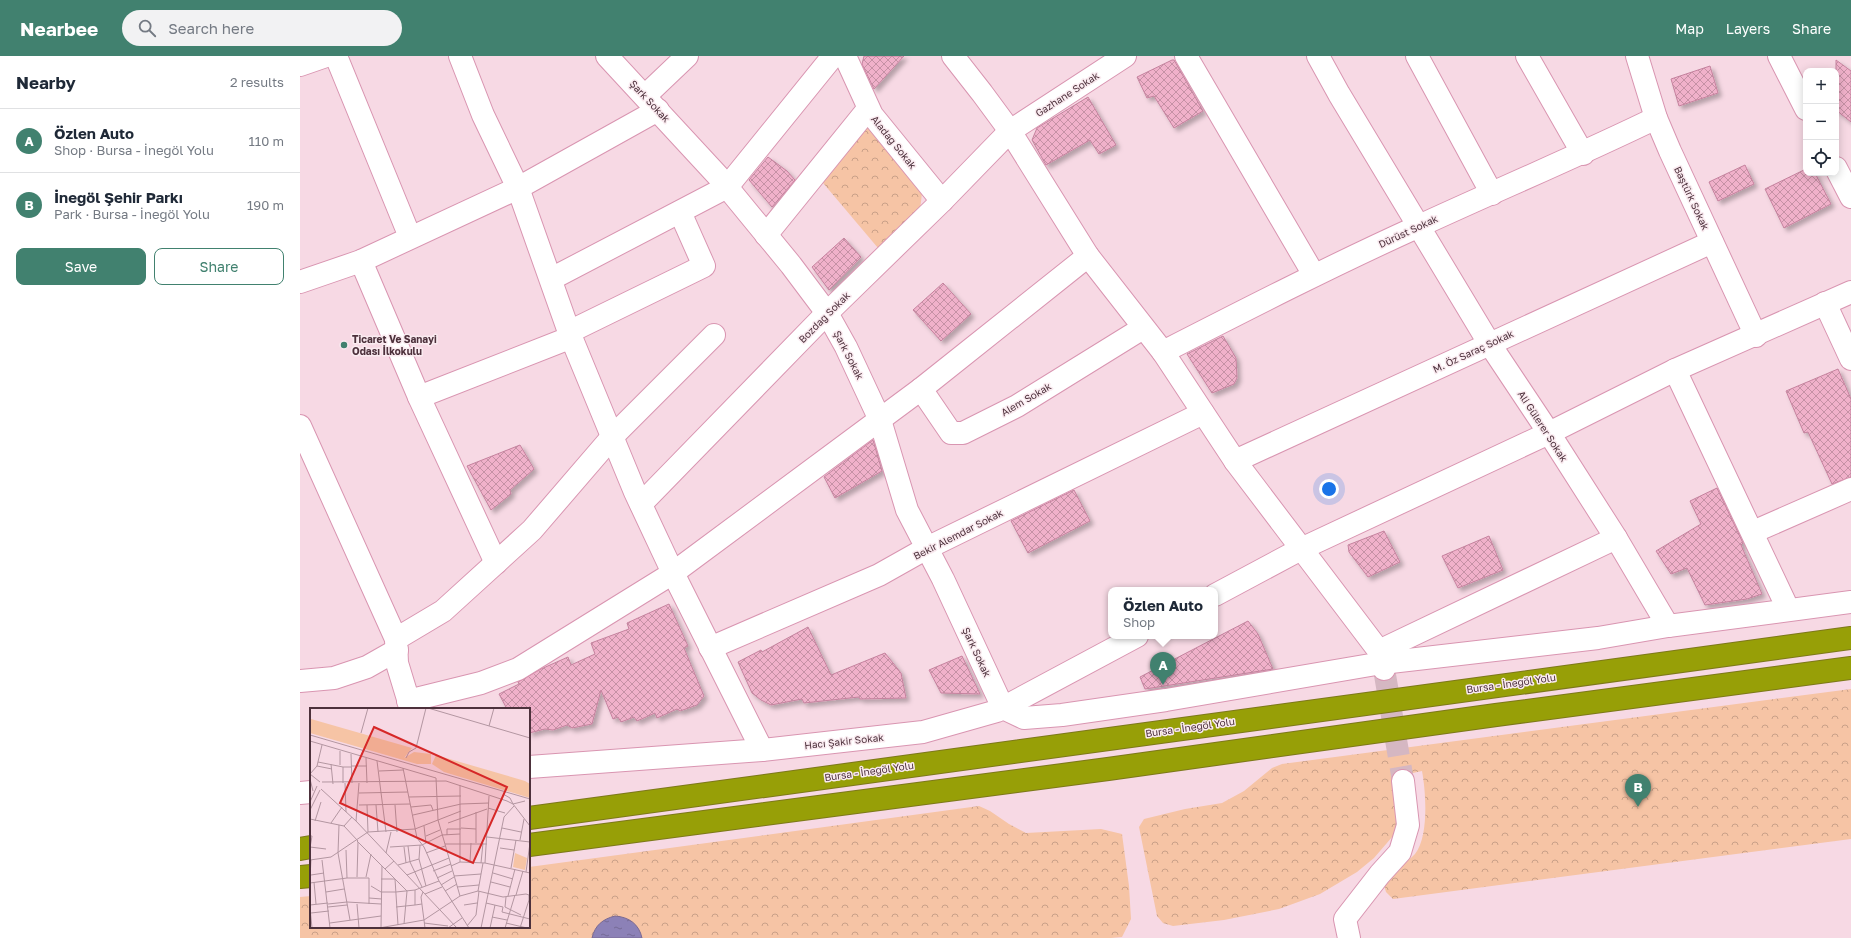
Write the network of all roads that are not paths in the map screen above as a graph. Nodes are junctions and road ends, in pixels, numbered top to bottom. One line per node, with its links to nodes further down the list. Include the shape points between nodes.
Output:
1 (326, 56): 16 (street)
2 (336, 56): 32 (street)
3 (460, 56): 25 (street, via 483,115)
4 (607, 56): 17 (street, Şark Sokak)
5 (687, 56): 17 (street)
6 (833, 56): 24 (street)
7 (845, 56): 19 (street, Aladağ Sokak)
8 (953, 56): 21 (street)
9 (1125, 56): 21 (street, Gazhane Sokak)
10 (1186, 56): 36 (street)
11 (1318, 56): 30 (street, Ali Gülerer Sokak)
12 (1417, 56): 26 (street)
13 (1527, 56): 22 (street)
14 (1637, 56): 20 (street, Baştürk Sokak)
15 (1779, 56): 18 (street)
16 (300, 65)
17 (652, 103): 24 (street, Şark Sokak); 25 (street)
18 (1803, 104)
19 (868, 109): 28 (street, Aladağ Sokak); 31 (street)
20 (1656, 118): 22 (street, Dürüst Sokak); 33 (street, Baştürk Sokak)
21 (1010, 131): 28 (street, Bozdağ Sokak); 34 (street)
22 (1583, 154): 26 (street, Dürüst Sokak)
23 (1839, 174): 27 (street)
24 (727, 187): 29 (street); 31 (street, Şark Sokak)
25 (518, 188): 32 (street); 37 (street)
26 (1492, 194): 30 (street, Dürüst Sokak)
27 (1851, 197)
28 (942, 201): 41 (street, Bozdağ Sokak)
29 (680, 212): 37 (street); 43 (street, via 704,266)
30 (1418, 226): 36 (street, Dürüst Sokak); 46 (street, Ali Gülerer Sokak)
31 (766, 235): 41 (street, Şark Sokak)
32 (410, 237): 35 (street)
33 (1712, 242): 45 (street, Baştürk Sokak); 46 (street, M. Öz Saraç Sokak)
34 (1088, 256): 42 (street); 50 (street)
35 (361, 261): 38 (street); 51 (street)
36 (1314, 275): 47 (street, Dürüst Sokak)
37 (551, 279): 43 (street)
38 (300, 282)
39 (1851, 292): 40 (street)
40 (1825, 303): 45 (street); 48 (street)
41 (827, 313): 53 (street, Şark Sokak); 59 (street, Bozdağ Sokak)
42 (1143, 328): 47 (street); 50 (street, Alem Sokak, via 1017,406 963,433 951,433)
43 (570, 334): 51 (street); 56 (street)
44 (714, 335): 56 (street)
45 (1756, 336): 49 (street)
46 (1489, 343): 55 (street, Ali Gülerer Sokak); 57 (street, M. Öz Saraç Sokak)
47 (1162, 352): 52 (street)
48 (1851, 358)
49 (1675, 370): 55 (street); 60 (street)
50 (922, 389): 53 (street)
51 (419, 397): 64 (street)
52 (1203, 413): 57 (street); 62 (street, Bekir Alemdar Sokak)
53 (880, 420): 62 (street, Şark Sokak, via 907,510); 65 (street)
54 (300, 426): 72 (street)
55 (1548, 433): 61 (street, Ali Gülerer Sokak); 63 (street)
56 (612, 438): 59 (street); 64 (street, via 532,530)
57 (1235, 461): 63 (street)
58 (1851, 489): 60 (street)
59 (641, 504): 65 (street)
60 (1753, 532): 68 (street)
61 (1616, 538): 69 (street, Ali Gülerer Sokak); 74 (street)
62 (927, 548): 73 (street, Bekir Alemdar Sokak, via 879,575); 78 (street, Şark Sokak)
63 (1302, 549): 66 (street); 74 (street)
64 (496, 563): 72 (street, via 443,611)
65 (673, 573): 73 (street); 77 (street, via 518,669)
66 (1218, 593)
67 (1851, 602): 68 (street)
68 (1788, 610): 69 (street)
69 (1668, 626): 74 (street, via 1598,638)
70 (1851, 638): 84 (highway, Bursa - İnegöl Yolu)
71 (1131, 639): 78 (street, Hacı Şakir Sokak)
72 (397, 645): 76 (street, via 367,667 334,678); 77 (street, via 397,663)
73 (710, 648): 79 (street)
74 (1382, 661): 78 (street, via 1166,700 1062,715 1024,718)
75 (1851, 668): 85 (highway)
76 (300, 681)
77 (410, 705)
78 (1003, 708): 79 (street, Hacı Şakir Sokak, via 923,732)
79 (762, 750): 80 (street, Hacı Şakir Sokak)
80 (530, 767)
81 (1403, 780): 88 (street, via 1408,825 1400,852 1345,919)
82 (310, 792): 83 (street)
83 (300, 793)
84 (530, 818)
85 (530, 845)
86 (310, 876): 87 (highway)
87 (300, 877)
88 (1349, 938)

